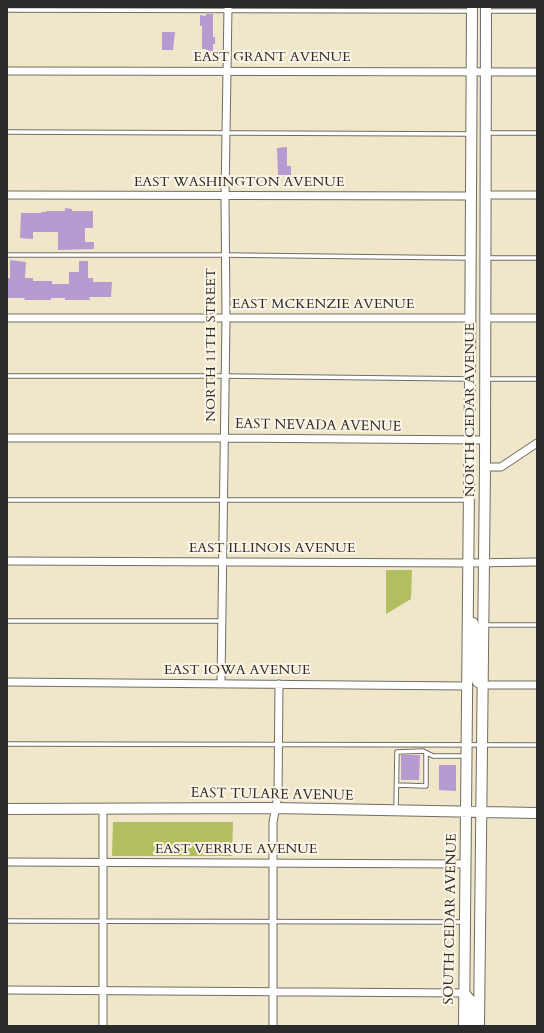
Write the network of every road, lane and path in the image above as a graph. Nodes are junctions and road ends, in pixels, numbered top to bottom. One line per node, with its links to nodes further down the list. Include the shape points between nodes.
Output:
1 (228, 9): 2 (lane); 4 (lane); 7 (street, NORTH 11TH STREET)
2 (472, 9): 8 (main road, NORTH CEDAR AVENUE)
3 (486, 9): 5 (lane); 9 (main road, NORTH CEDAR AVENUE)
4 (7, 10)
5 (537, 11)
6 (7, 71): 7 (street, EAST GRANT AVENUE)
7 (227, 71): 8 (street, EAST GRANT AVENUE); 12 (street, NORTH 11TH STREET)
8 (472, 71): 9 (street, EAST GRANT AVENUE); 15 (main road, NORTH CEDAR AVENUE)
9 (487, 72): 10 (street, EAST GRANT AVENUE); 13 (main road, NORTH CEDAR AVENUE)
10 (537, 72)
11 (7, 132): 12 (lane)
12 (226, 133): 15 (lane); 19 (street, NORTH 11TH STREET)
13 (486, 133): 14 (lane); 17 (main road, NORTH CEDAR AVENUE)
14 (537, 133)
15 (471, 134): 20 (main road, NORTH CEDAR AVENUE)
16 (7, 195): 19 (street, EAST WASHINGTON AVENUE)
17 (486, 195): 18 (street); 24 (main road, NORTH CEDAR AVENUE)
18 (537, 195)
19 (225, 196): 20 (street, EAST WASHINGTON AVENUE); 22 (street, NORTH 11TH STREET)
20 (471, 196): 23 (main road, NORTH CEDAR AVENUE)
21 (7, 255): 22 (lane)
22 (226, 255): 23 (lane); 27 (street, NORTH 11TH STREET)
23 (470, 258): 28 (main road, NORTH CEDAR AVENUE); 29 (main road, via 477,272 477,308)
24 (485, 258): 25 (lane); 29 (main road, NORTH CEDAR AVENUE)
25 (537, 258)
26 (7, 318): 27 (street, EAST MCKENZIE AVENUE)
27 (226, 318): 28 (street, EAST MCKENZIE AVENUE); 32 (street, NORTH 11TH STREET)
28 (470, 318): 33 (main road, NORTH CEDAR AVENUE); 34 (main road, via 478,329 479,370)
29 (485, 318): 30 (street); 34 (main road, NORTH CEDAR AVENUE)
30 (537, 318)
31 (7, 376): 32 (lane)
32 (225, 376): 33 (lane); 37 (street, NORTH 11TH STREET)
33 (470, 379): 38 (main road, NORTH CEDAR AVENUE)
34 (485, 379): 35 (lane); 39 (main road, NORTH CEDAR AVENUE)
35 (537, 379)
36 (7, 438): 37 (street, EAST NEVADA AVENUE)
37 (224, 438): 38 (street, EAST NEVADA AVENUE); 43 (street, NORTH 11TH STREET)
38 (470, 440): 39 (street, EAST NEVADA AVENUE); 44 (main road, NORTH CEDAR AVENUE)
39 (484, 440): 41 (main road, NORTH CEDAR AVENUE)
40 (537, 443): 41 (street, via 500,466)
41 (485, 467): 49 (main road, NORTH CEDAR AVENUE)
42 (7, 500): 43 (lane)
43 (223, 500): 44 (lane); 46 (street, NORTH 11TH STREET)
44 (469, 500): 48 (main road, NORTH CEDAR AVENUE)
45 (7, 561): 46 (street, EAST ILLINOIS AVENUE)
46 (223, 561): 48 (street, EAST ILLINOIS AVENUE); 52 (street, NORTH 11TH STREET)
47 (537, 562): 49 (street, EAST ILLINOIS AVENUE)
48 (469, 563): 49 (street, EAST ILLINOIS AVENUE); 50 (main road, NORTH CEDAR AVENUE)
49 (484, 563): 53 (main road, NORTH CEDAR AVENUE)
50 (468, 598): 58 (main road, via 475,638 476,678); 60 (main road, NORTH CEDAR AVENUE)
51 (7, 621): 52 (lane)
52 (222, 621): 56 (street, NORTH 11TH STREET)
53 (483, 625): 54 (lane); 58 (main road, NORTH CEDAR AVENUE)
54 (537, 625)
55 (7, 682): 56 (street, EAST IOWA AVENUE)
56 (222, 683): 57 (street, EAST IOWA AVENUE)
57 (279, 684): 60 (street, EAST IOWA AVENUE); 62 (street)
58 (483, 685): 59 (street); 64 (main road, NORTH CEDAR AVENUE)
59 (537, 685)
60 (467, 686): 63 (main road, NORTH CEDAR AVENUE)
61 (7, 744): 62 (lane)
62 (278, 745): 63 (lane); 76 (street, via 278,796)
63 (467, 745): 64 (lane); 67 (main road, NORTH CEDAR AVENUE)
64 (482, 745): 65 (lane); 80 (main road, NORTH CEDAR AVENUE)
65 (537, 745)
66 (426, 753): 67 (lane, via 432,756); 69 (lane); 74 (lane, via 397,752)
67 (467, 756): 79 (main road, NORTH CEDAR AVENUE)
68 (420, 760): 69 (lane)
69 (426, 760): 71 (lane)
70 (419, 767): 71 (lane)
71 (426, 767): 73 (lane)
72 (419, 778): 73 (lane)
73 (426, 778): 74 (lane, via 426,786)
74 (397, 786): 78 (lane)
75 (103, 808): 76 (main road, EAST TULARE AVENUE); 77 (main road, EAST TULARE AVENUE); 83 (street)
76 (275, 808): 78 (main road, EAST TULARE AVENUE); 84 (street)
77 (7, 809)
78 (396, 810): 79 (main road, EAST TULARE AVENUE)
79 (466, 812): 80 (main road, EAST TULARE AVENUE); 85 (main road, SOUTH CEDAR AVENUE)
80 (481, 812): 81 (main road, EAST TULARE AVENUE); 98 (main road, SOUTH CEDAR AVENUE)
81 (537, 813)
82 (7, 862): 83 (street, EAST VERRUE AVENUE)
83 (102, 863): 84 (street, EAST VERRUE AVENUE); 87 (street)
84 (273, 863): 85 (street, EAST VERRUE AVENUE); 88 (street)
85 (466, 864): 89 (main road, SOUTH CEDAR AVENUE)
86 (7, 921): 87 (lane)
87 (103, 922): 88 (lane); 91 (street)
88 (272, 922): 89 (lane); 92 (street)
89 (465, 922): 93 (main road, SOUTH CEDAR AVENUE)
90 (7, 990): 91 (street)
91 (102, 991): 92 (street); 94 (street)
92 (272, 991): 93 (street); 95 (street)
93 (464, 993): 96 (main road, SOUTH CEDAR AVENUE); 97 (main road, via 471,1001)
94 (103, 1026)
95 (273, 1026)
96 (464, 1026)
97 (472, 1026)
98 (479, 1026)

